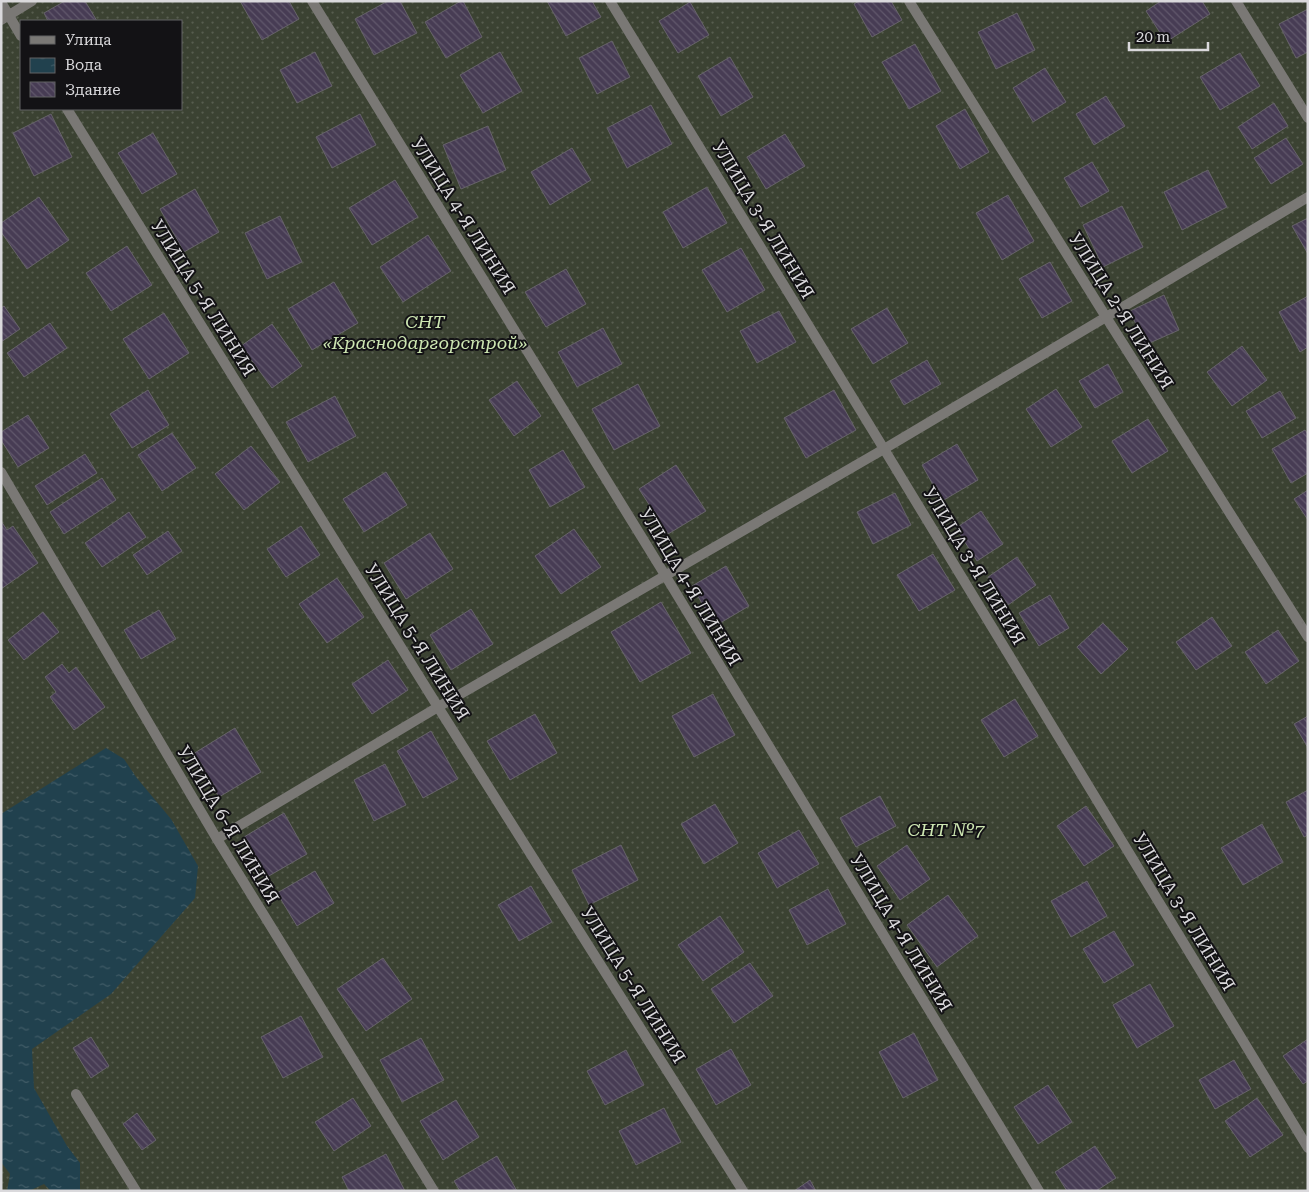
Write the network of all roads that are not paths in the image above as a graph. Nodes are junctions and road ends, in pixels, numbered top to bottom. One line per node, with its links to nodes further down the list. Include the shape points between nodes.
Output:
1 (32, 1): 7 (street)
2 (312, 1): 15 (street, УЛИЦА 4-Я ЛИНИЯ)
3 (610, 1): 13 (street, УЛИЦА 3-Я ЛИНИЯ)
4 (909, 1): 12 (street, УЛИЦА 2-Я ЛИНИЯ)
5 (1236, 1): 10 (street)
6 (1, 2): 7 (street)
7 (5, 18): 8 (street)
8 (20, 35)
9 (68, 110): 17 (street, УЛИЦА 5-Я ЛИНИЯ)
10 (1308, 118)
11 (1308, 197): 12 (street)
12 (1106, 317): 13 (street); 16 (street, УЛИЦА 2-Я ЛИНИЯ)
13 (884, 449): 15 (street); 20 (street, УЛИЦА 3-Я ЛИНИЯ)
14 (1, 472): 18 (street, УЛИЦА 6-Я ЛИНИЯ)
15 (665, 575): 17 (street); 24 (street, УЛИЦА 4-Я ЛИНИЯ)
16 (1308, 636)
17 (438, 707): 18 (street); 23 (street, УЛИЦА 5-Я ЛИНИЯ)
18 (217, 839): 22 (street, УЛИЦА 6-Я ЛИНИЯ)
19 (76, 1094): 21 (street)
20 (1308, 1148)
21 (136, 1191)
22 (434, 1191)
23 (743, 1191)
24 (1039, 1191)

